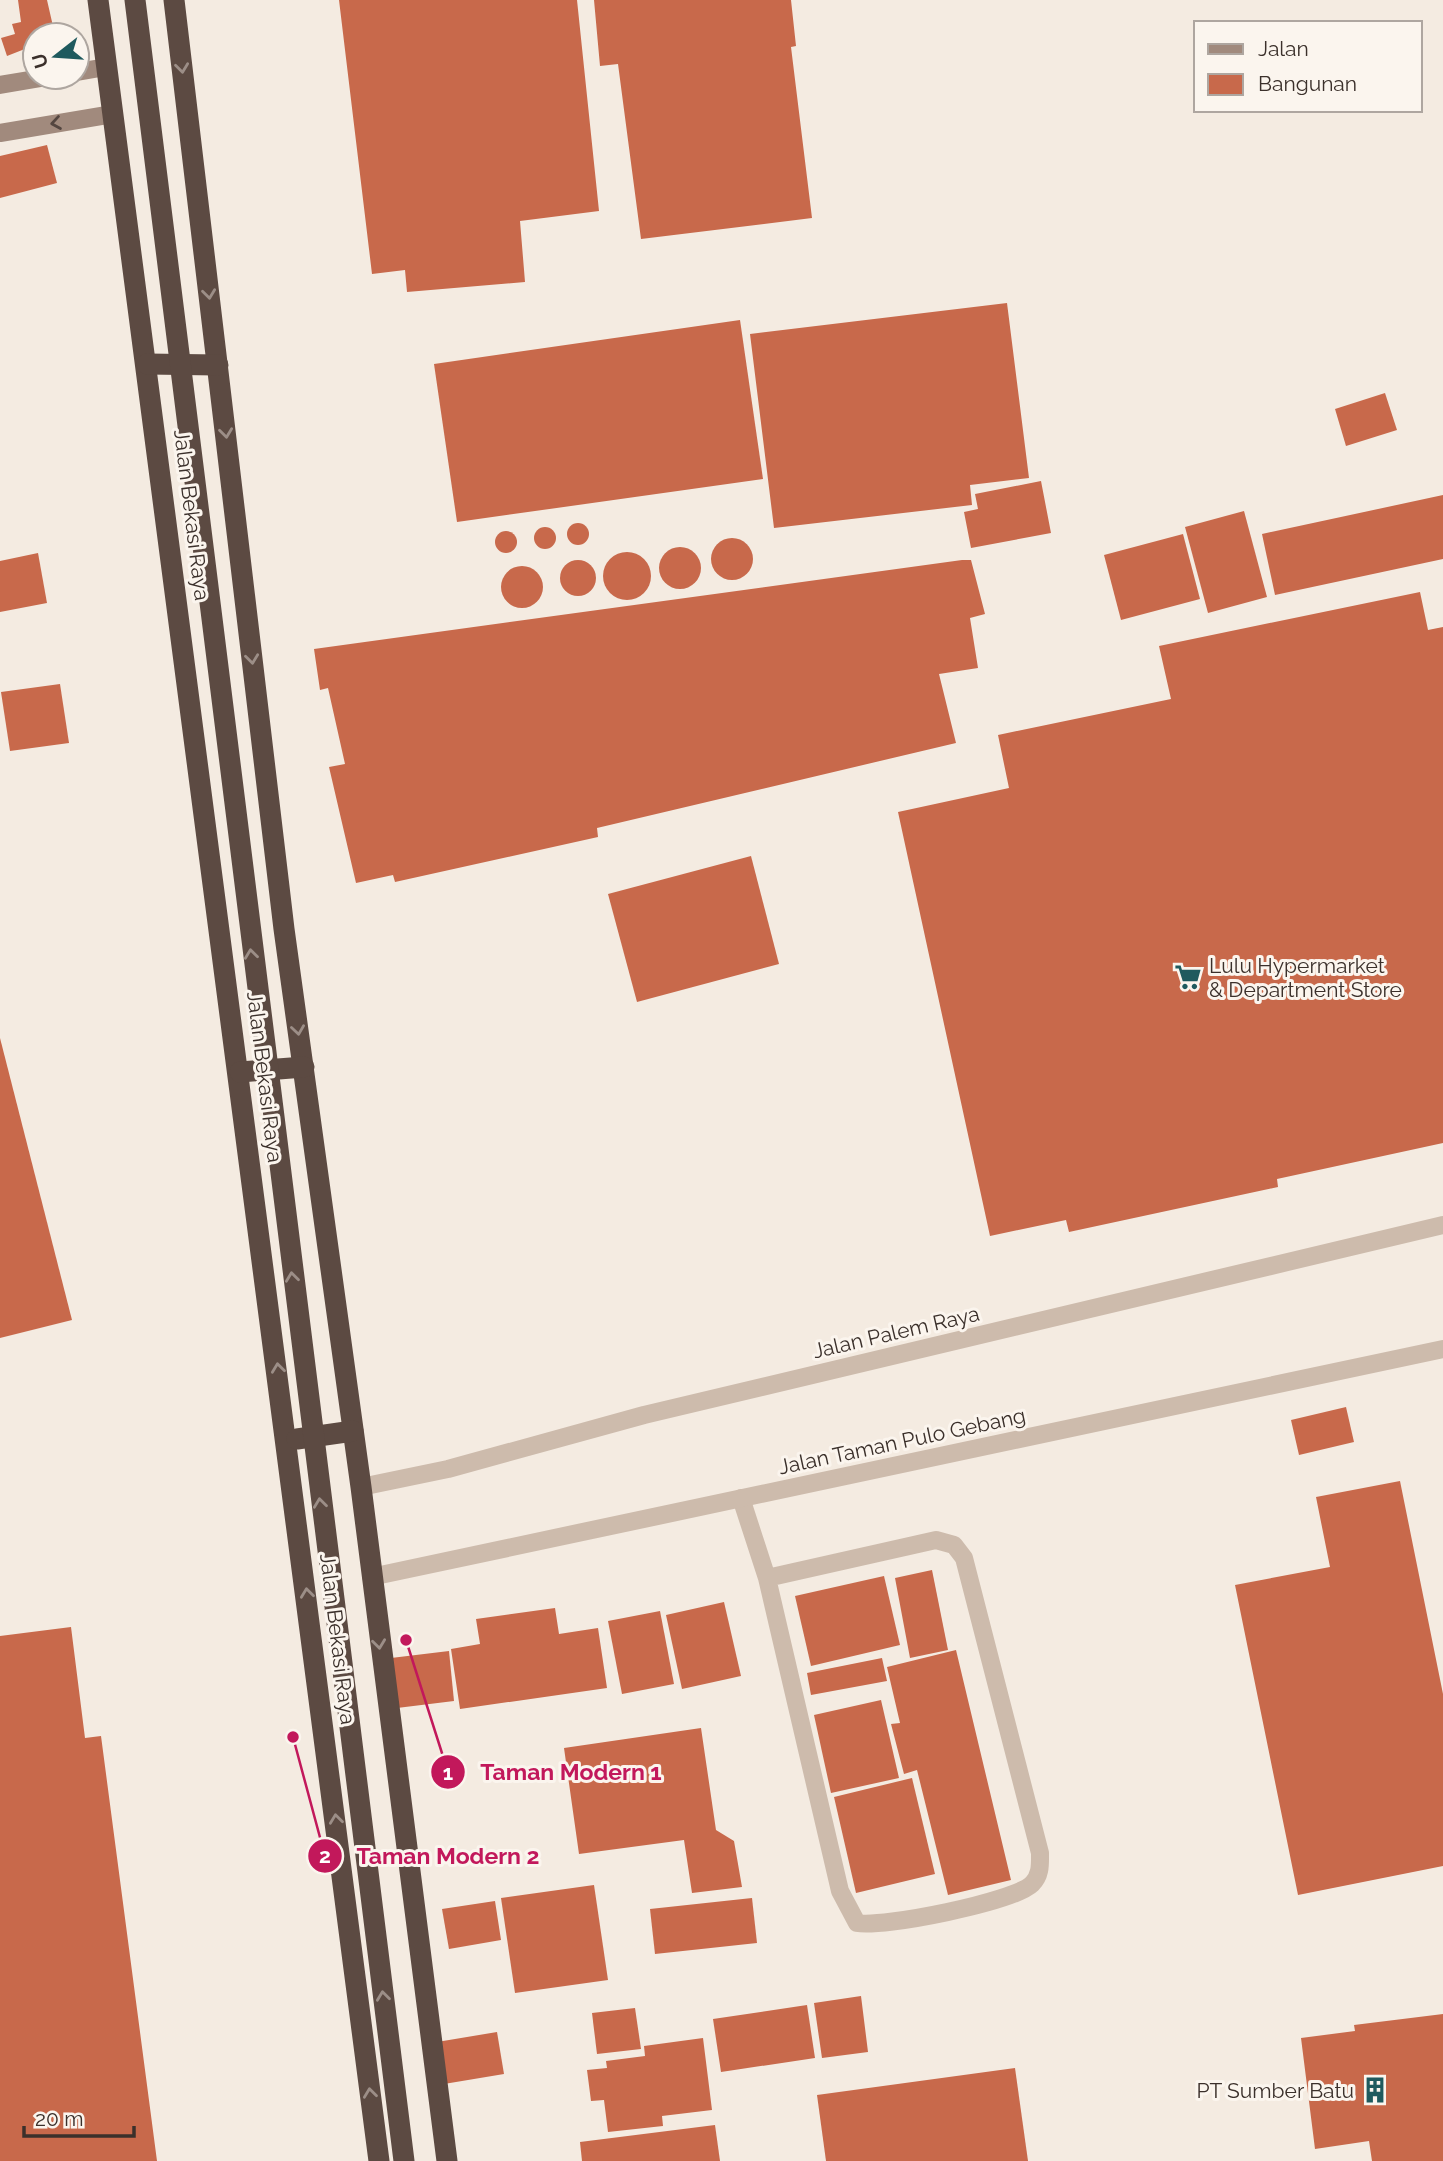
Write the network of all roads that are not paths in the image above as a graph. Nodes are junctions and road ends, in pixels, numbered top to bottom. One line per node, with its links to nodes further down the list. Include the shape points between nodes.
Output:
1 (98, 0): 4 (highway, Jalan Bekasi Raya)
2 (135, 0): 23 (highway, one-way to 2, bridge)
3 (174, 0): 11 (highway, Jalan Bekasi Raya, one-way to 11)
4 (106, 67): 5 (street); 8 (highway, Jalan Bekasi Raya)
5 (91, 70)
6 (21, 81): 7 (street)
7 (0, 85)
8 (113, 114): 9 (street, one-way to 9); 10 (highway, Jalan Bekasi Raya)
9 (0, 133)
10 (147, 364): 11 (highway); 13 (highway, Jalan Bekasi Raya)
11 (218, 365): 12 (highway, Jalan Bekasi Raya, one-way to 12)
12 (304, 1067): 13 (highway); 16 (highway, Jalan Bekasi Raya)
13 (240, 1072): 17 (highway, Jalan Bekasi Raya, one-way to 13)
14 (1443, 1225): 18 (street, Jalan Palem Raya, via 644,1415)
15 (1443, 1349): 19 (street, Jalan Taman Pulo Gebang)
16 (354, 1431): 17 (highway); 18 (highway, Jalan Bekasi Raya)
17 (288, 1440): 22 (highway, Jalan Bekasi Raya, one-way to 17)
18 (361, 1488): 20 (highway, Jalan Bekasi Raya)
19 (741, 1498): 20 (street, Jalan Taman Pulo Gebang); 21 (street)
20 (371, 1577): 24 (highway, Jalan Bekasi Raya, one-way to 24)
21 (767, 1578): 21 (street, via 840,1891 857,1923 871,1926 933,1915 1016,1893 1033,1883 1040,1869 1040,1853 964,1558 954,1545 936,1540)
22 (379, 2161)
23 (404, 2161)
24 (447, 2161)

